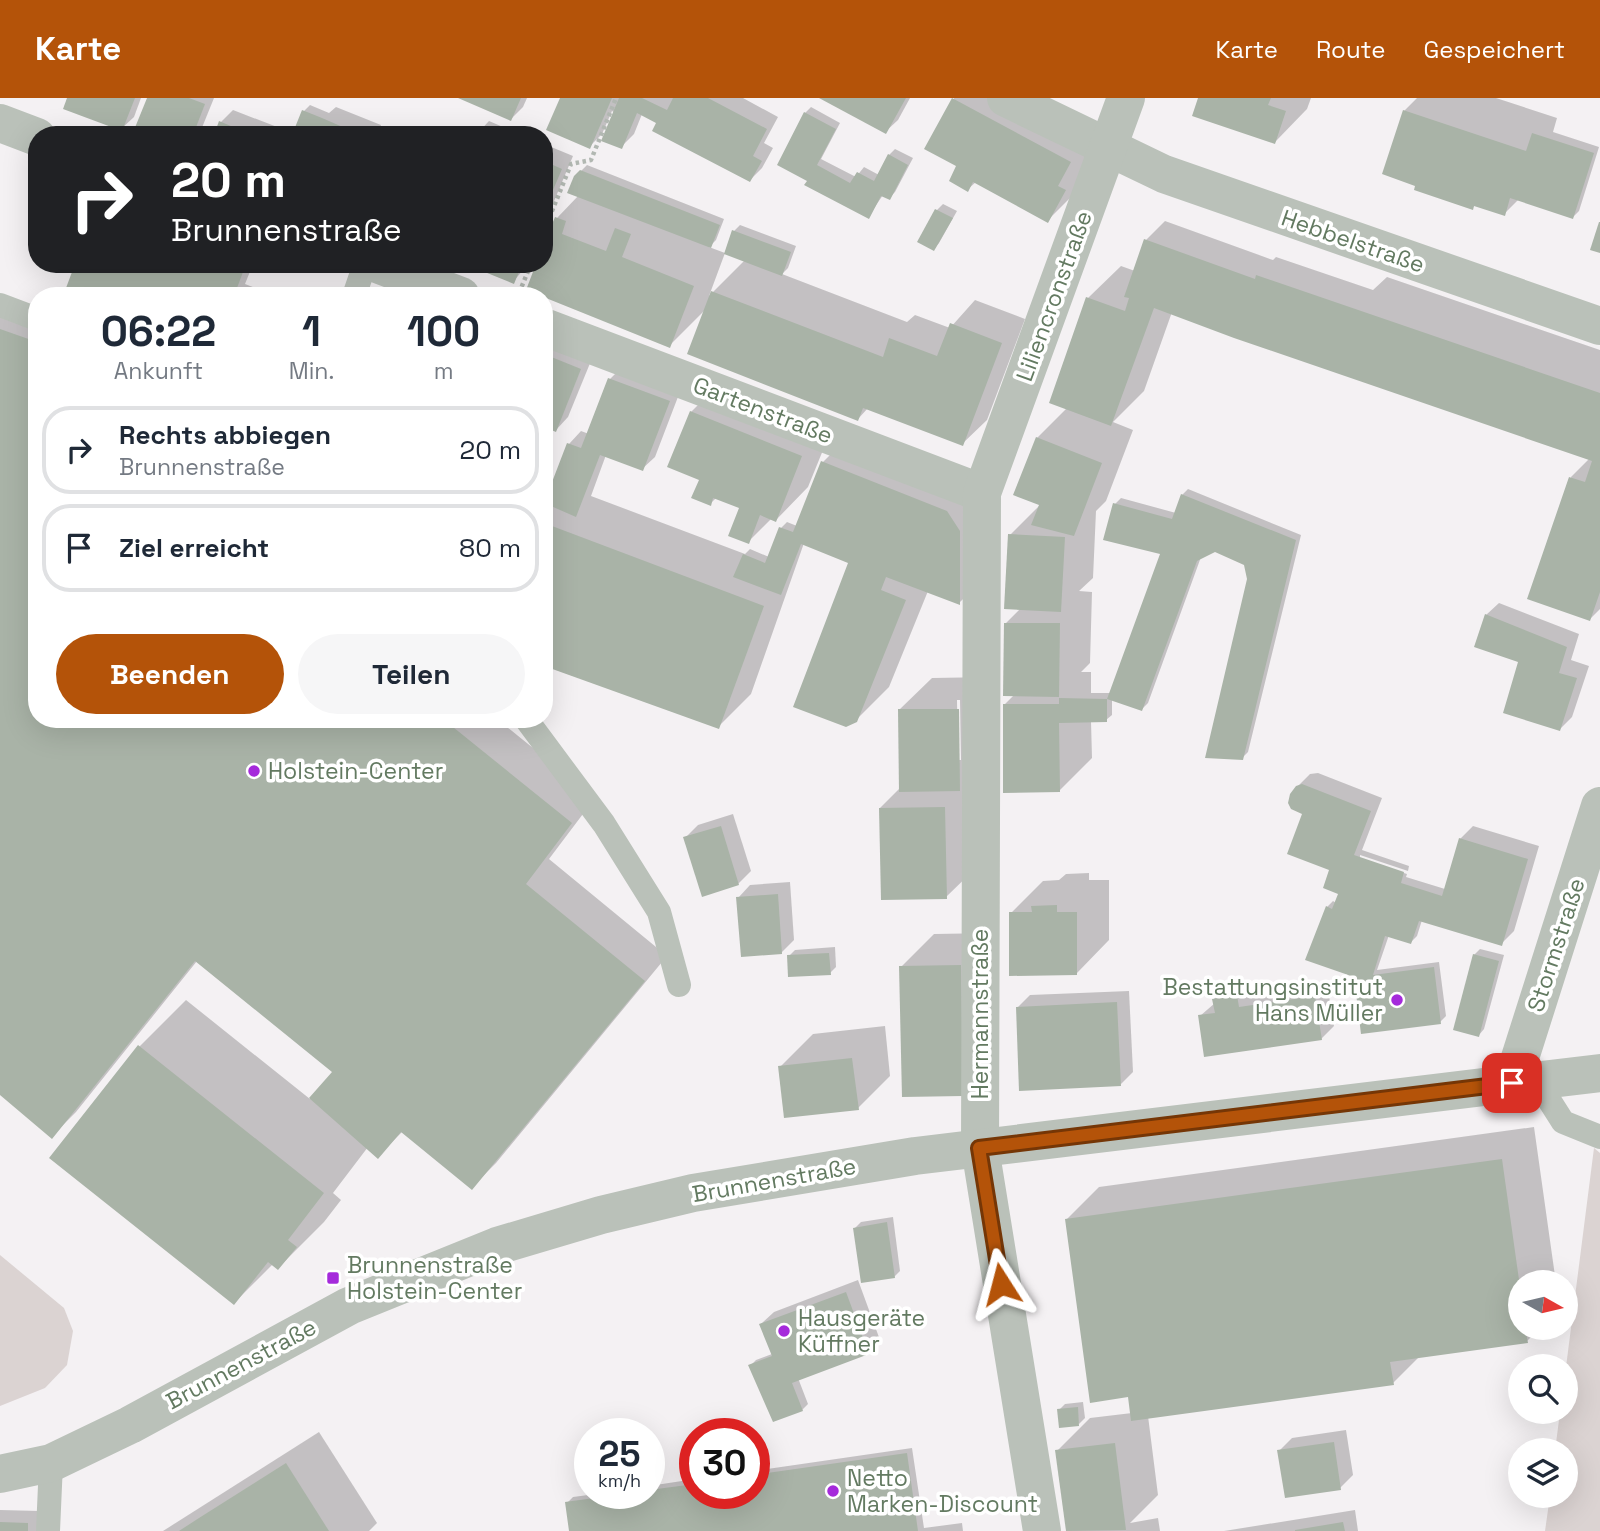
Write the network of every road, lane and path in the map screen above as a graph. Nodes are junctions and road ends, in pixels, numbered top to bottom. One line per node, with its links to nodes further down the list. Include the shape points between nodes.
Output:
1 (616, 98): 7 (path, via 591,160 571,164)
2 (1006, 98): 6 (street, Hebbelstraße)
3 (1126, 98): 6 (street, Liliencronstraße)
4 (0, 122): 5 (street)
5 (28, 133)
6 (1108, 149): 12 (street, Hebbelstraße, via 1189,183); 14 (street, Liliencronstraße)
7 (553, 209)
8 (400, 273): 9 (street)
9 (437, 287)
10 (0, 305): 11 (lane)
11 (28, 316)
12 (1600, 326)
13 (553, 330): 14 (street, Gartenstraße)
14 (982, 493): 21 (street, Hermannstraße)
15 (533, 728): 17 (lane, via 604,824 659,912)
16 (1600, 806): 19 (street, Stormstraße)
17 (679, 985)
18 (1600, 1073): 19 (street, Brunnenstraße)
19 (1524, 1082): 20 (lane, via 1563,1122); 21 (street, Brunnenstraße)
20 (1600, 1137)
21 (979, 1148): 22 (street, Brunnenstraße, via 693,1193 497,1246 349,1306); 25 (street, Hermannstraße)
22 (51, 1463): 23 (street, Brunnenstraße); 24 (lane)
23 (0, 1474)
24 (48, 1531)
25 (1042, 1531)

